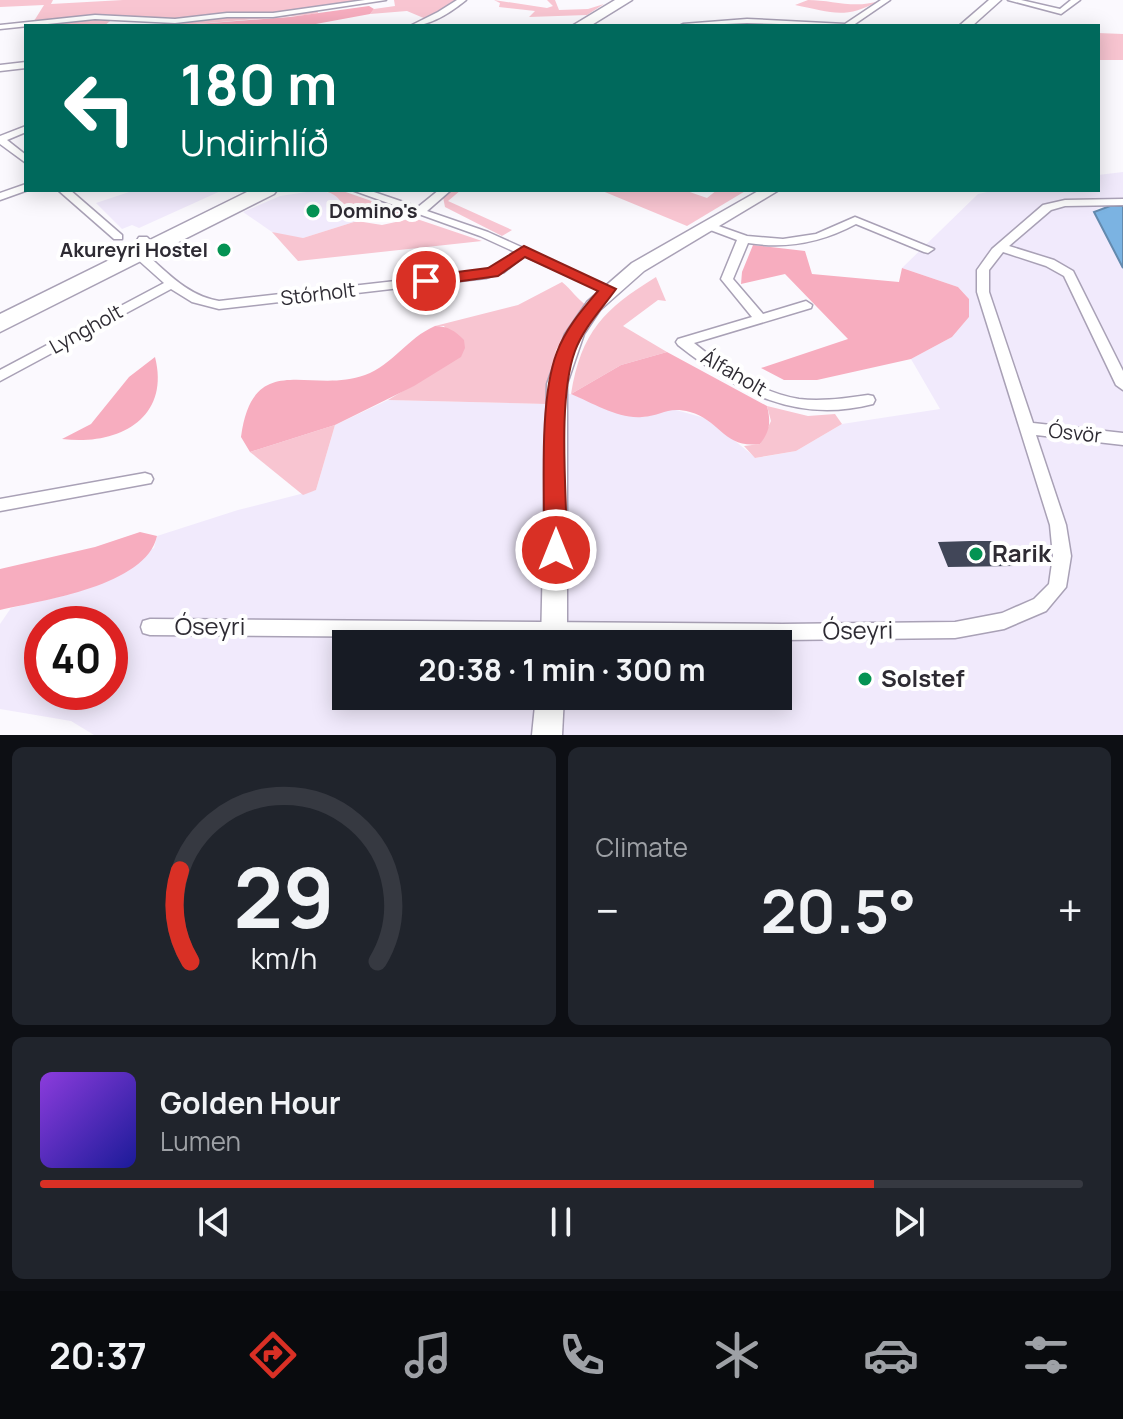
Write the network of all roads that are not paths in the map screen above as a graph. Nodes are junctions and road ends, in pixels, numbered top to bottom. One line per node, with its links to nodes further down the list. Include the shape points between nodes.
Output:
1 (382, 0): 8 (street, via 273,15 175,21 95,17)
2 (462, 0): 9 (street)
3 (625, 0): 10 (highway)
4 (886, 0): 13 (street)
5 (996, 0): 14 (street)
6 (1012, 0): 7 (street, via 1061,12)
7 (1076, 0)
8 (37, 24)
9 (418, 24)
10 (583, 24)
11 (709, 24): 12 (street)
12 (806, 24)
13 (849, 24)
14 (967, 24)
15 (24, 25): 16 (street)
16 (0, 27)
17 (24, 65): 18 (street)
18 (0, 68)
19 (24, 130): 20 (street)
20 (0, 139): 21 (street)
21 (24, 158)
22 (24, 188): 30 (street)
23 (65, 192): 34 (street)
24 (237, 192): 36 (highway)
25 (263, 192): 36 (highway)
26 (364, 192): 32 (street)
27 (391, 192): 32 (street)
28 (443, 192): 32 (street)
29 (768, 192): 33 (street)
30 (0, 197)
31 (1123, 202): 37 (street, Óseyri, via 1053,205)
32 (423, 208): 39 (street)
33 (709, 226): 35 (street); 41 (street)
34 (118, 237)
35 (743, 240): 38 (street, via 812,240 855,220); 44 (street, via 727,279)
36 (142, 247): 40 (street, Stórholt); 43 (highway); 45 (highway)
37 (1002, 248): 47 (street, via 1069,274); 49 (street, Óseyri, via 983,270 983,292)
38 (928, 249)
39 (524, 251): 40 (street, Stórholt, via 486,274 219,305 194,300); 41 (street)
40 (173, 283): 46 (street, Lyngholt)
41 (608, 289): 54 (street, via 579,324 557,384)
42 (806, 305): 44 (street, Álfaholt)
43 (0, 309)
44 (761, 319): 48 (street, Álfaholt, via 683,342 717,369 772,395 816,405)
45 (0, 324)
46 (0, 376)
47 (1123, 385)
48 (868, 400)
49 (1027, 428): 50 (street, Ósvör); 56 (street, Óseyri, via 1058,525 1062,556 1057,587 1040,605 1004,621 946,630)
50 (1123, 439)
51 (145, 479): 52 (street)
52 (0, 505)
53 (150, 627): 55 (street, Óseyri)
54 (555, 630)
55 (332, 631)
56 (792, 633)
57 (549, 710): 58 (street)
58 (547, 735)

